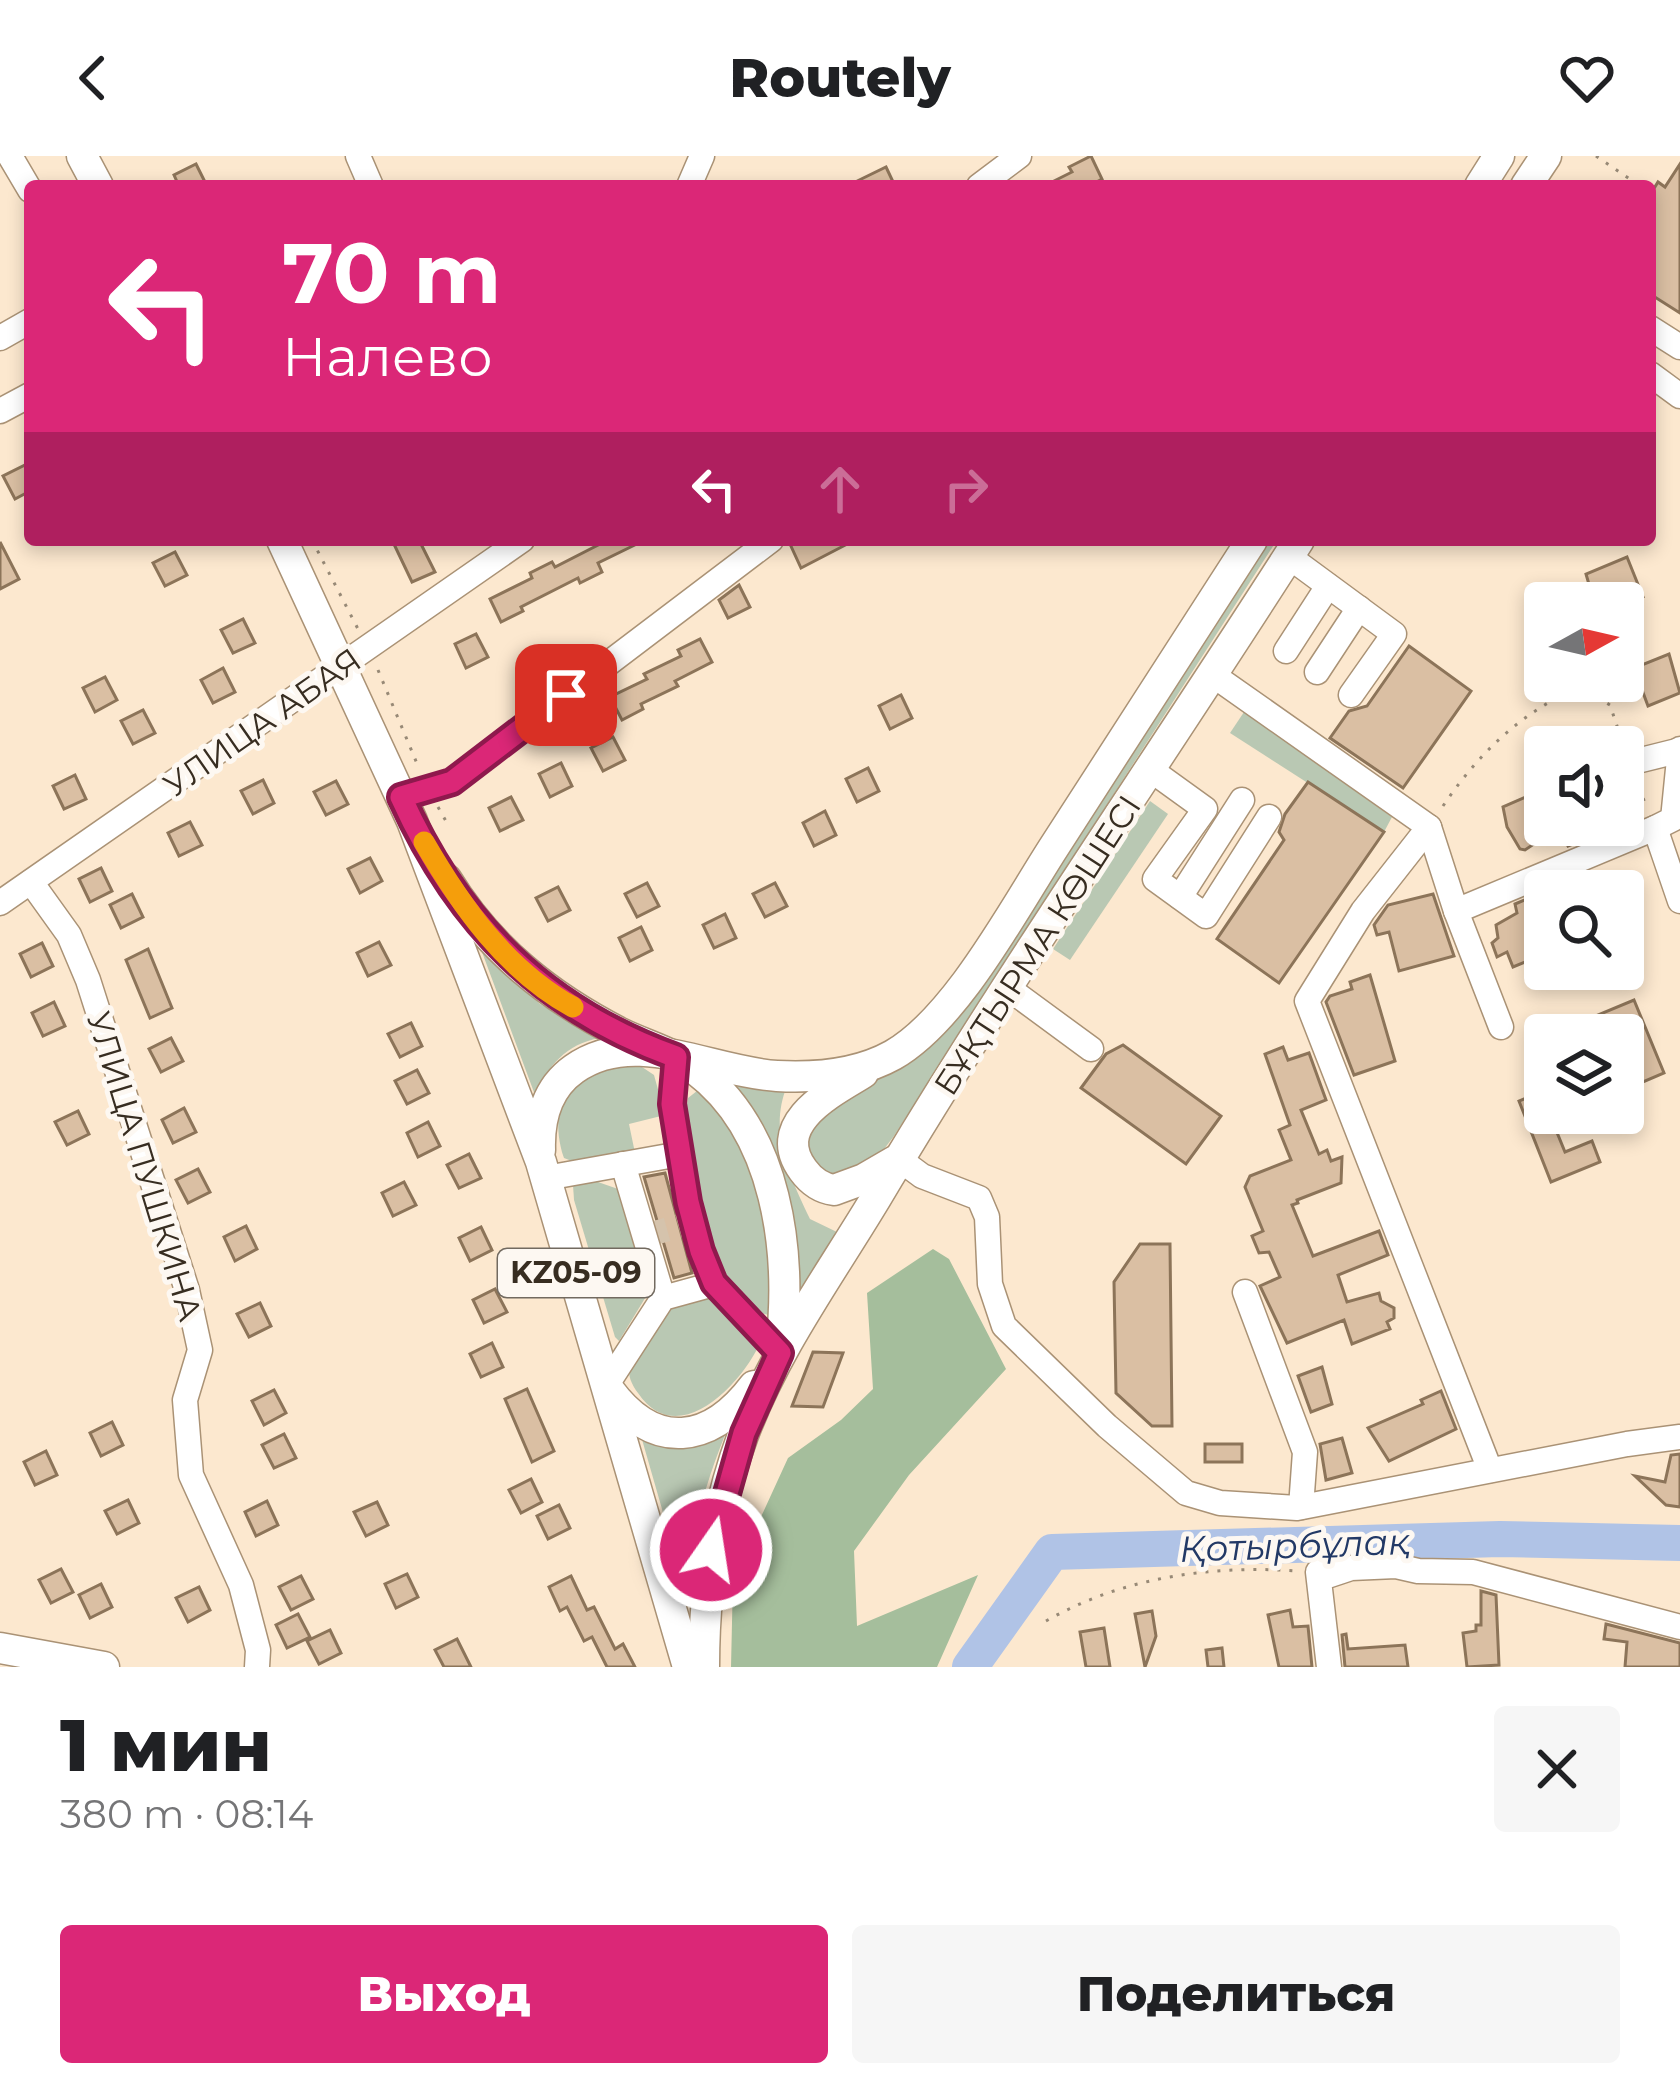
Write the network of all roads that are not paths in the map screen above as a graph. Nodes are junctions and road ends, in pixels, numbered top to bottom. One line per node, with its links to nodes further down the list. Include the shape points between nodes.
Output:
1 (1018, 156): 2 (street)
2 (988, 180)
3 (286, 546): 11 (main road, KZ05-09)
4 (513, 546): 11 (street, УЛИЦА АБАЯ)
5 (763, 546): 19 (street, via 452,782)
6 (1248, 546): 31 (main road, БҰҚТЫРМА КӨШЕСІ, via 979,964)
7 (1293, 548): 8 (street); 13 (main road, БҰҚТЫРМА КӨШЕСІ)
8 (1328, 586): 9 (street); 10 (street)
9 (1359, 608): 12 (street); 14 (street, via 1394,634)
10 (1286, 651)
11 (356, 657): 19 (main road, KZ05-09); 23 (street, УЛИЦА АБАЯ)
12 (1318, 673)
13 (1214, 675): 17 (main road, БҰҚТЫРМА КӨШЕСІ); 21 (street)
14 (1351, 695)
15 (1678, 750): 16 (street); 22 (street, via 1673,819)
16 (1644, 759)
17 (1151, 770): 24 (street, via 1205,809 1155,879); 28 (main road, БҰҚТЫРМА КӨШЕСІ)
18 (1242, 800): 24 (street)
19 (414, 802): 32 (main road, KZ05-09, via 459,901 533,981); 36 (main road, KZ05-09)
20 (1269, 817): 24 (street, via 1206,916)
21 (1429, 827): 27 (street); 43 (street, via 1307,1001)
22 (1655, 828): 25 (street); 27 (street)
23 (31, 882): 26 (street, УЛИЦА АБАЯ); 48 (street, УЛИЦА ПУШКИНА, via 69,935 88,980 188,1290 200,1350 185,1400 191,1474 241,1586)
24 (1180, 897)
25 (1680, 901)
26 (0, 903)
27 (1456, 911): 29 (street)
28 (1008, 988): 30 (street); 34 (main road, БҰҚТЫРМА КӨШЕСІ)
29 (1501, 1027)
30 (1090, 1049)
31 (894, 1054): 32 (main road, БҰҚТЫРМА КӨШЕСІ, via 842,1073 776,1076); 34 (main road, via 826,1096 804,1115 793,1140 801,1168 823,1188 848,1186)
32 (676, 1057): 33 (street); 36 (main road, KZ05-09, via 619,1051 568,1073 542,1118); 40 (main road, KZ05-09, via 730,1101 765,1172 782,1246)
33 (680, 1154): 35 (street); 37 (street)
34 (898, 1159): 40 (main road, БҰҚТЫРМА КӨШЕСІ); 44 (street, via 979,1198 1004,1326 1154,1470 1186,1493 1220,1503)
35 (623, 1164): 36 (street); 39 (street)
36 (543, 1170): 41 (main road, KZ05-09)
37 (714, 1283): 39 (street); 40 (street)
38 (1245, 1292): 44 (street, via 1305,1452)
39 (663, 1298): 41 (street)
40 (780, 1353): 41 (main road, via 740,1405 687,1435 653,1428); 50 (main road, KZ05-09, via 719,1513)
41 (607, 1386): 49 (main road, KZ05-09)
42 (1680, 1437): 43 (street)
43 (1490, 1470): 44 (street)
44 (1301, 1508)
45 (1680, 1627): 51 (street, via 1473,1572 1351,1568 1318,1572)
46 (0, 1648): 47 (main road)
47 (93, 1666)
48 (257, 1667)
49 (688, 1667)
50 (704, 1667)
51 (1329, 1667)

